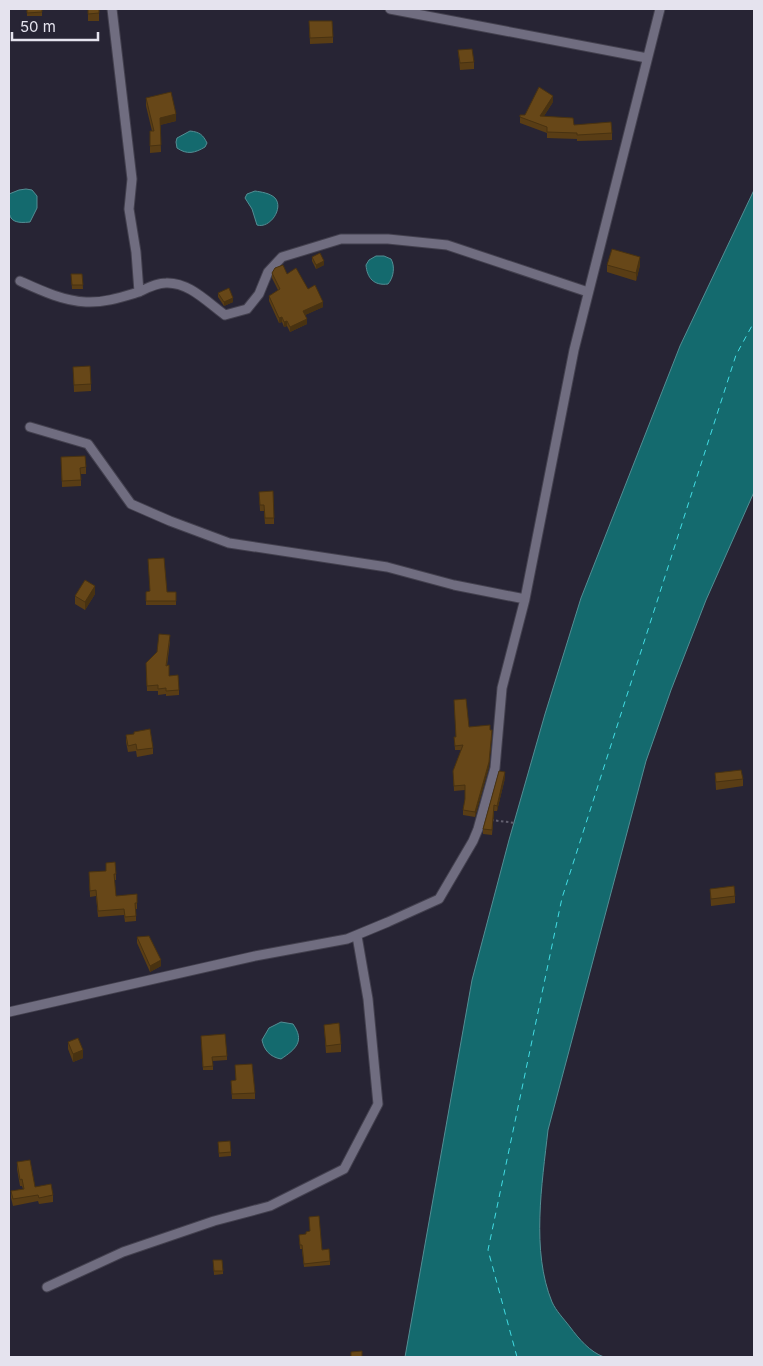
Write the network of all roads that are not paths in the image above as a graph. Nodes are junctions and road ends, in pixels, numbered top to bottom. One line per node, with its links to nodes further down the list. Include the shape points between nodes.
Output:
1 (112, 9): 6 (street, via 132,179 129,209)
2 (390, 9): 4 (street)
3 (660, 9): 4 (street)
4 (647, 58): 7 (street)
5 (20, 281): 6 (street, via 52,295 86,302)
6 (139, 292): 7 (street, via 166,283 191,289 225,315 247,309 260,294 268,272 282,258 342,239 447,245)
7 (588, 292): 9 (street)
8 (30, 427): 9 (street, via 88,444 131,504 229,543 387,567)
9 (525, 599): 10 (street, via 502,688 495,768 473,841 439,898)
10 (356, 936): 11 (street); 12 (street, via 368,999 378,1104 344,1169 270,1206 123,1252)
11 (9, 1012)
12 (47, 1287)

